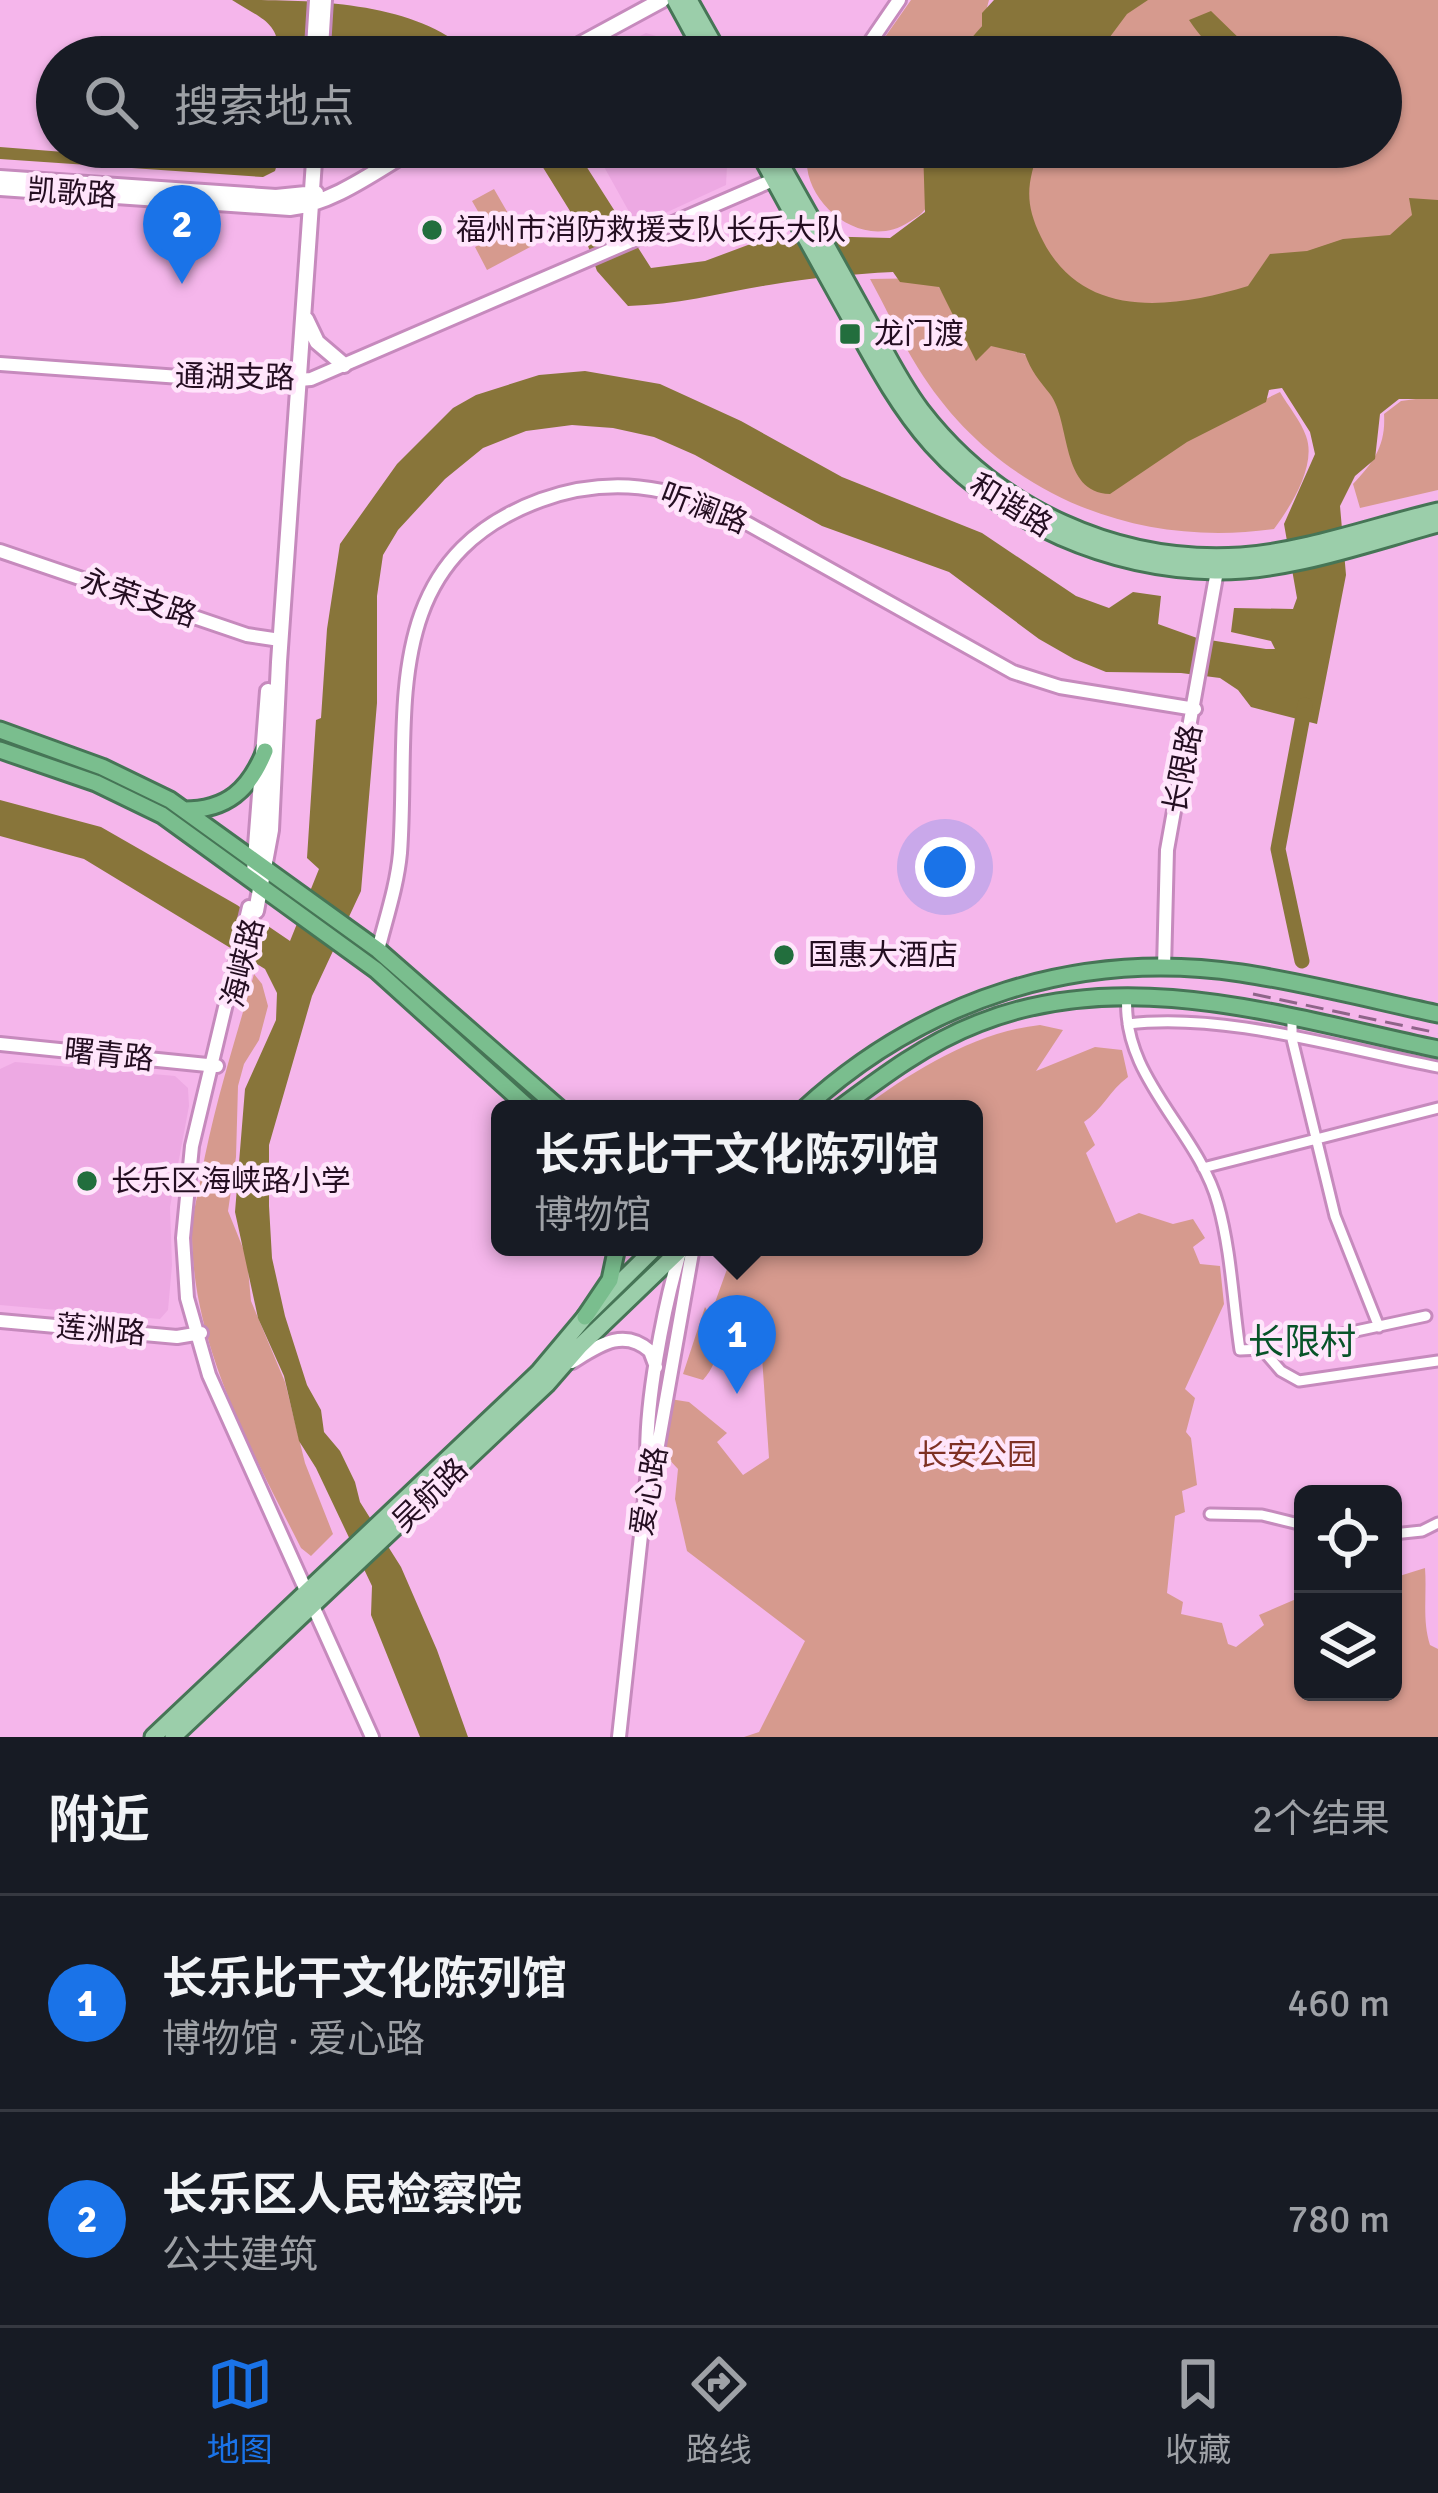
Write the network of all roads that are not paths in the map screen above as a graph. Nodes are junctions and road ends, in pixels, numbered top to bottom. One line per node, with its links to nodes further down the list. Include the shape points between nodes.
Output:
1 (321, 0): 5 (street)
2 (668, 0): 6 (main road); 7 (main road); 8 (main road)
3 (689, 0): 9 (main road)
4 (899, 0): 10 (street)
5 (318, 36)
6 (598, 36)
7 (609, 36)
8 (692, 36)
9 (709, 36)
10 (874, 36)
11 (308, 168): 20 (main road, 海峡路)
12 (363, 168): 20 (main road, 凯歌路)
13 (374, 168): 20 (main road, 凯歌路)
14 (771, 168): 17 (main road, 和谐路)
15 (775, 168): 17 (main road, 和谐路)
16 (783, 168): 17 (street)
17 (777, 177): 21 (main road, 和谐路); 21 (main road, 和谐路, via 813,222); 24 (street, 通湖支路)
18 (0, 178): 20 (main road, 凯歌路)
19 (0, 188): 20 (main road, 凯歌路)
20 (306, 201): 22 (main road, 海峡路); 25 (main road, 海峡路)
21 (837, 280): 30 (main road, 和谐路, via 919,407 974,467 1019,500 1069,527 1136,548); 31 (main road, 和谐路, via 908,416 987,495 1043,528 1123,559)
22 (303, 311): 24 (main road, via 317,342); 25 (main road, 海峡路)
23 (0, 364): 25 (street, 通湖支路)
24 (344, 365): 25 (street, 通湖支路)
25 (294, 381): 32 (main road, 海峡路)
26 (1438, 511): 28 (main road, 和谐路)
27 (1438, 524): 28 (main road, 和谐路)
28 (1350, 540): 30 (main road, 和谐路)
29 (0, 551): 32 (street, 永荣支路)
30 (1280, 556): 31 (main road, 和谐路)
31 (1217, 571): 33 (street, 长限路)
32 (275, 640): 36 (main road, 海峡路); 38 (main road, 海峡路, via 271,830)
33 (1195, 709): 41 (street, 听澜路, via 1060,688 1013,672 692,497 627,484 564,493 472,541 434,587 411,638 399,859); 42 (street, 长限路, via 1167,850)
34 (0, 730): 37 (highway, via 102,767)
35 (0, 750): 38 (highway, via 141,803)
36 (265, 751): 37 (highway, via 239,794); 38 (main road, 海峡路)
37 (184, 810): 38 (highway)
38 (259, 873): 39 (highway); 40 (main road, 海峡路)
39 (295, 899): 41 (highway); 52 (highway)
40 (252, 909): 50 (street, 海峡路)
41 (378, 950): 53 (highway)
42 (1164, 968): 44 (highway, via 1239,973); 54 (highway, via 1056,979 975,999 875,1051)
43 (1127, 995): 45 (highway); 46 (street); 55 (highway, via 1059,1000 978,1023)
44 (1438, 1014)
45 (1292, 1018): 47 (street); 49 (highway)
46 (1128, 1024): 47 (street, via 1190,1022); 58 (street, via 1145,1076)
47 (1292, 1039): 51 (street); 57 (street)
48 (0, 1044): 50 (street, 曙青路)
49 (1438, 1049)
50 (215, 1066): 69 (street, 海峡路, via 188,1237)
51 (1438, 1067)
52 (520, 1100)
53 (550, 1100)
54 (815, 1100)
55 (851, 1100)
56 (1438, 1108): 57 (street)
57 (1314, 1139): 58 (street); 68 (street)
58 (1203, 1168): 71 (street, via 1218,1204 1240,1350 1262,1349 1299,1381)
59 (615, 1256): 66 (highway, via 610,1280)
60 (649, 1256): 64 (main road, 吴航路)
61 (674, 1256): 64 (main road, 吴航路)
62 (682, 1256): 73 (street)
63 (684, 1256): 74 (street, 爱心路)
64 (620, 1295): 66 (main road, 吴航路); 72 (main road, 吴航路)
65 (1426, 1316): 68 (street)
66 (585, 1317): 78 (main road, 吴航路)
67 (0, 1321): 69 (street, 莲洲路)
68 (1379, 1327): 70 (street)
69 (198, 1334): 80 (street, 海峡路)
70 (1328, 1337)
71 (1438, 1360)
72 (561, 1369): 73 (street, via 625,1338 650,1351); 78 (main road, 吴航路)
73 (657, 1373): 74 (street)
74 (648, 1471): 84 (street, 爱心路)
75 (1210, 1514): 77 (street)
76 (1438, 1523): 79 (street)
77 (1294, 1524)
78 (385, 1527): 80 (main road, 吴航路)
79 (1402, 1533)
80 (312, 1596): 81 (main road, 吴航路); 82 (main road, 吴航路); 83 (street, 海峡路)
81 (152, 1737)
82 (173, 1737)
83 (377, 1737)
84 (619, 1737)

